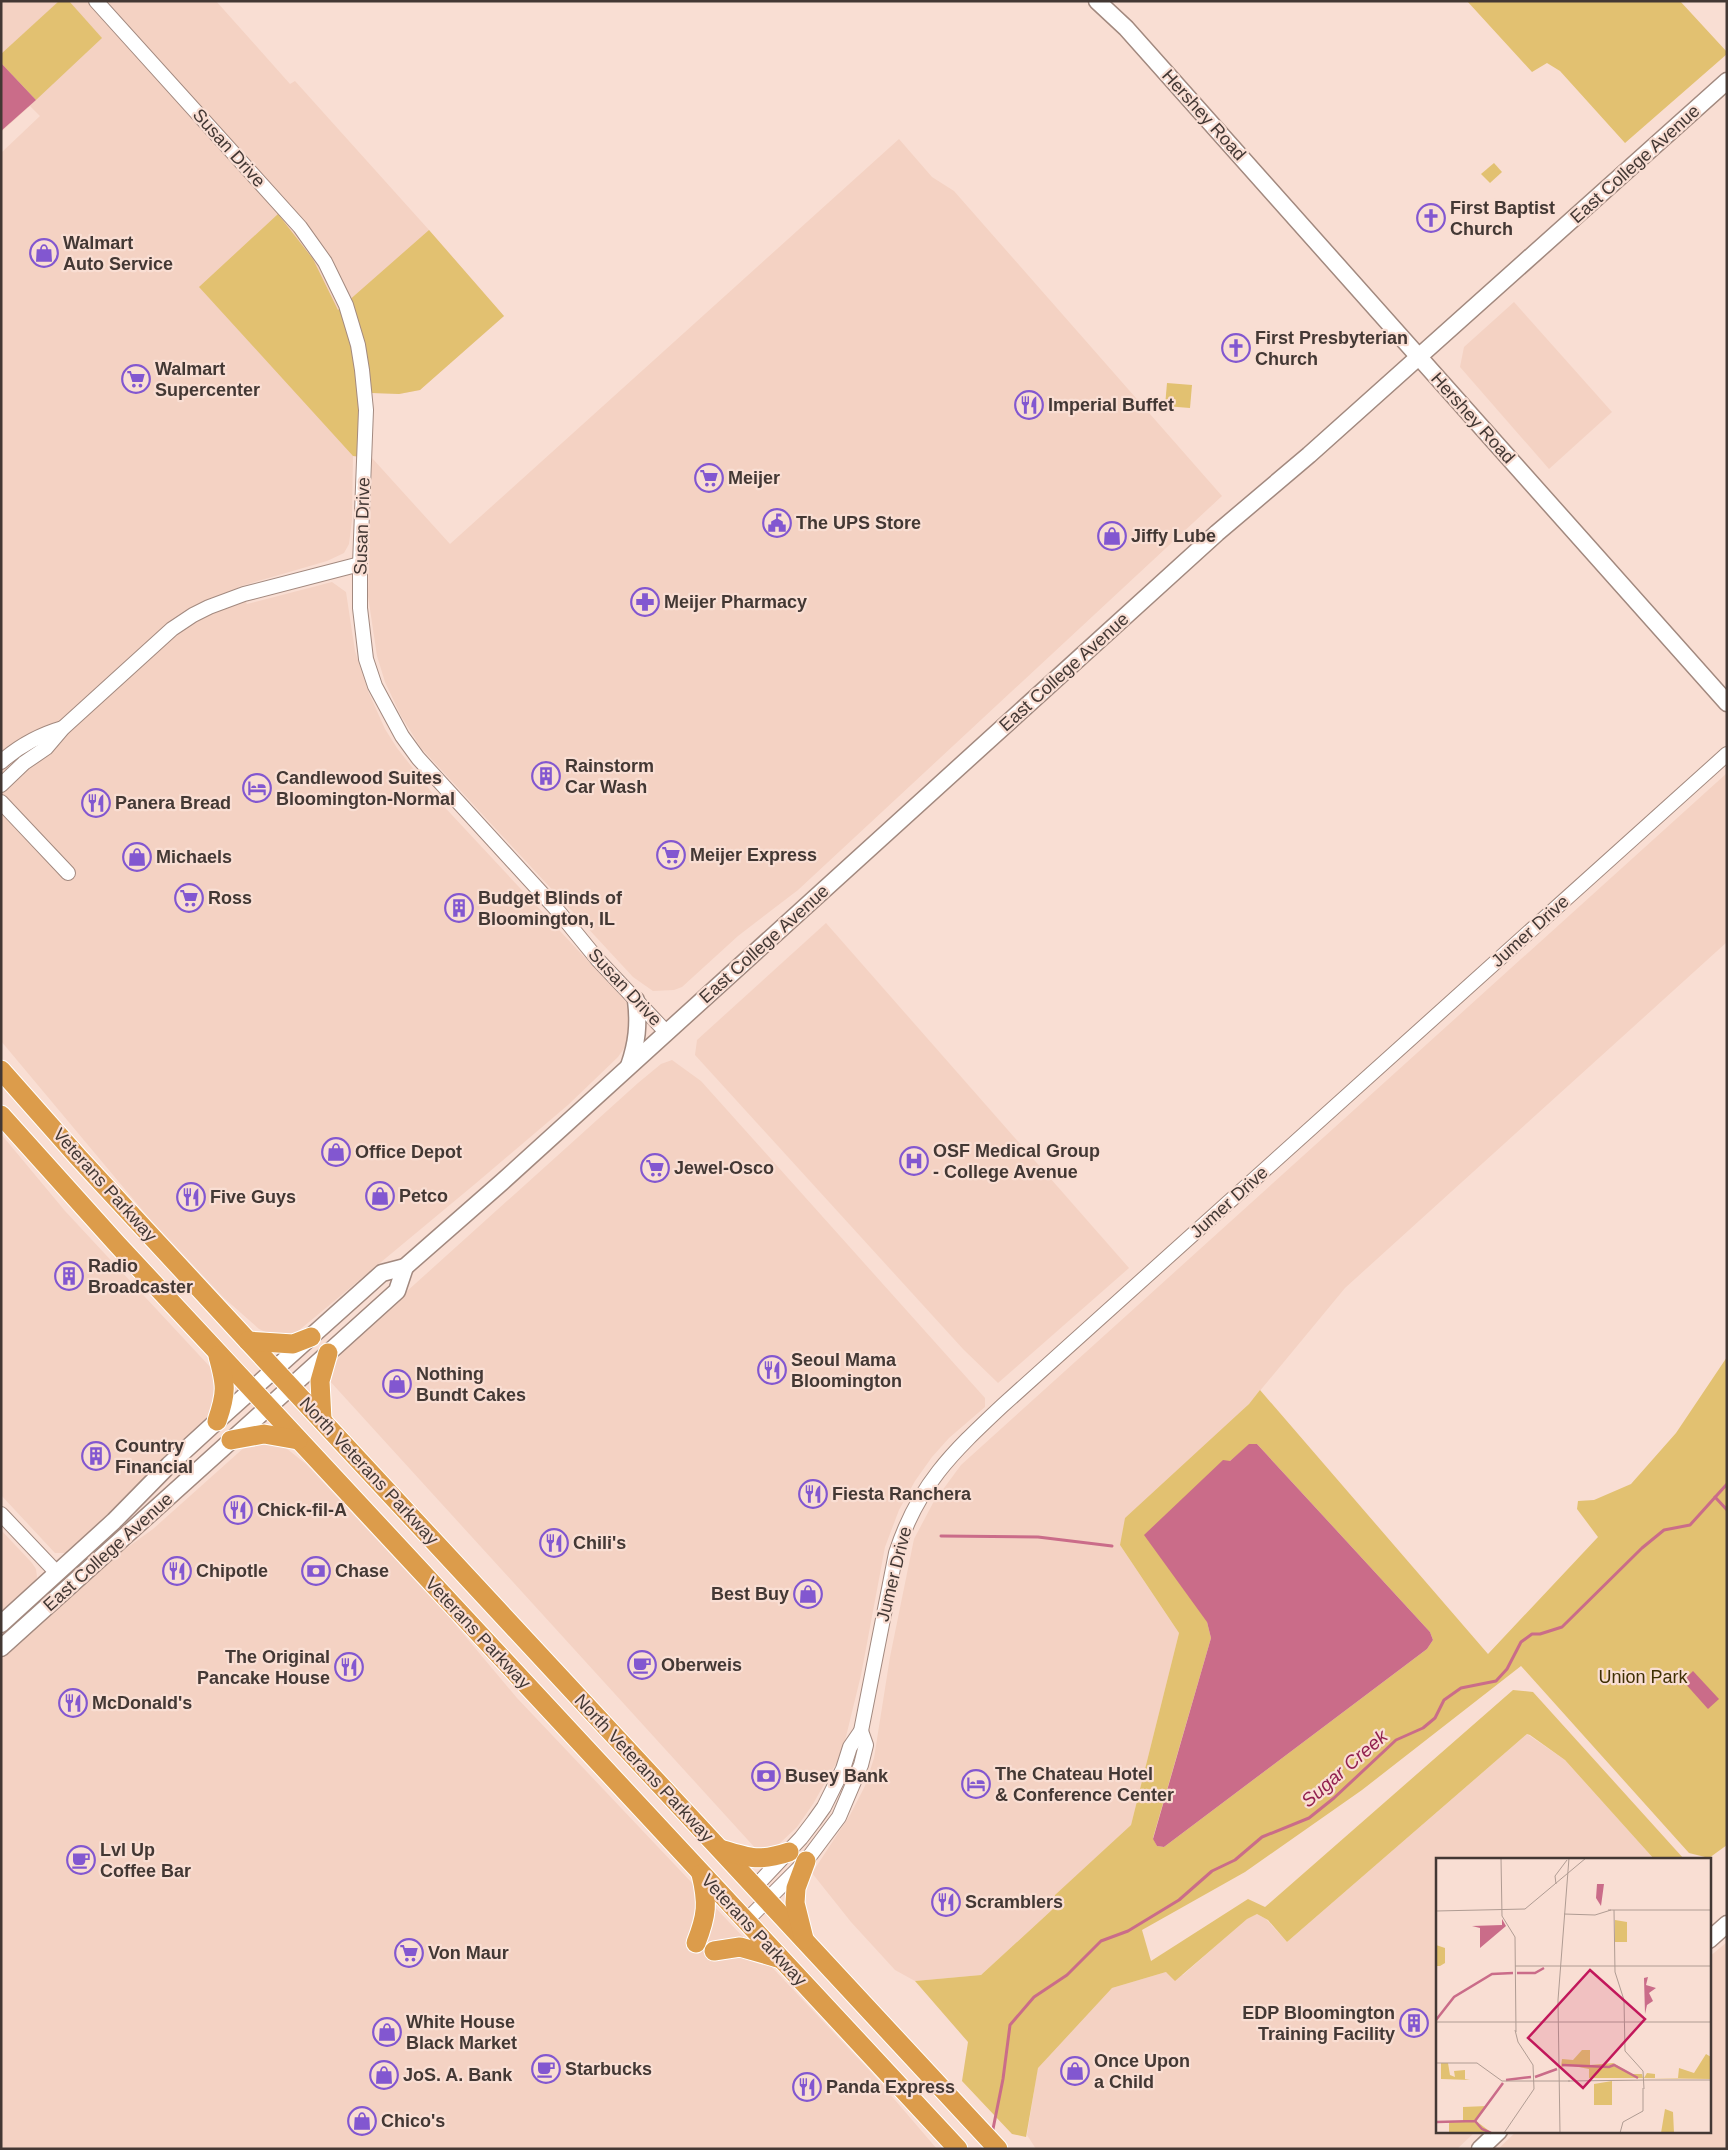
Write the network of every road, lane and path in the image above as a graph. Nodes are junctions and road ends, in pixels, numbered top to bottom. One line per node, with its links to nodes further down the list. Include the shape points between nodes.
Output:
1 (96, 1): 5 (street, Susan Drive, via 284,208 313,245 346,305 358,345 366,410)
2 (1097, 1): 4 (main road, Hershey Road, via 1126,28)
3 (1727, 81): 4 (main road, East College Avenue)
4 (1419, 358): 6 (main road, Hershey Road); 14 (main road, East College Avenue, via 1218,532)
5 (360, 564): 7 (street, via 244,594 193,615 172,629); 13 (street, Susan Drive, via 361,625 366,659 386,710 402,736 418,758)
6 (1727, 703)
7 (62, 728): 9 (street, via 42,734); 10 (street, via 46,748)
8 (1727, 754): 35 (street, Jumer Drive, via 950,1456 917,1501 903,1530)
9 (1, 762)
10 (1, 785)
11 (1, 802): 12 (street)
12 (68, 873)
13 (636, 1000): 14 (street, Susan Drive); 15 (main road, via 637,1045)
14 (667, 1033): 15 (main road, East College Avenue)
15 (628, 1069): 18 (main road, East College Avenue)
16 (1, 1070): 20 (highway, Veterans Parkway)
17 (1, 1115): 21 (highway, Veterans Parkway)
18 (405, 1267): 19 (main road, East College Avenue, via 382,1273); 22 (main road, East College Avenue, via 396,1291)
19 (311, 1337): 20 (highway, via 293,1344); 23 (main road, East College Avenue)
20 (248, 1341): 23 (highway, Veterans Parkway)
21 (217, 1352): 25 (highway, Veterans Parkway); 28 (highway, via 226,1385)
22 (328, 1353): 24 (main road, East College Avenue); 27 (highway, via 320,1380)
23 (274, 1369): 24 (highway, Veterans Parkway); 25 (main road, East College Avenue)
24 (291, 1387): 26 (main road, East College Avenue); 27 (highway, North Veterans Parkway)
25 (251, 1390): 26 (highway, Veterans Parkway); 28 (main road, East College Avenue)
26 (268, 1408): 29 (main road, East College Avenue); 30 (highway, Veterans Parkway)
27 (322, 1420): 36 (highway, North Veterans Parkway)
28 (217, 1421): 32 (main road, East College Avenue)
29 (231, 1440): 30 (highway, via 264,1434); 34 (main road, East College Avenue)
30 (298, 1440): 39 (highway, Veterans Parkway)
31 (1, 1514): 32 (street)
32 (57, 1573): 33 (main road, East College Avenue)
33 (1, 1624)
34 (1, 1648)
35 (861, 1731): 37 (street, Jumer Drive, via 850,1747 824,1807); 38 (street, Jumer Drive, via 866,1745 862,1765 839,1817)
36 (720, 1849): 37 (highway, via 759,1859); 40 (highway, North Veterans Parkway)
37 (789, 1852): 40 (street, Jumer Drive)
38 (806, 1861): 40 (street, Jumer Drive); 44 (highway, via 796,1888 795,1903)
39 (701, 1873): 41 (highway, Veterans Parkway); 45 (highway, via 706,1908 705,1922)
40 (761, 1893): 41 (street, Jumer Drive); 44 (highway, North Veterans Parkway)
41 (746, 1921): 47 (highway, Veterans Parkway)
42 (1727, 1924): 43 (main road)
43 (1710, 1939)
44 (804, 1940): 50 (highway, North Veterans Parkway)
45 (696, 1943)
46 (714, 1951): 47 (highway, via 740,1947)
47 (780, 1958): 49 (highway, Veterans Parkway)
48 (1498, 2132): 51 (main road)
49 (952, 2143)
50 (998, 2149)
51 (1480, 2149)

